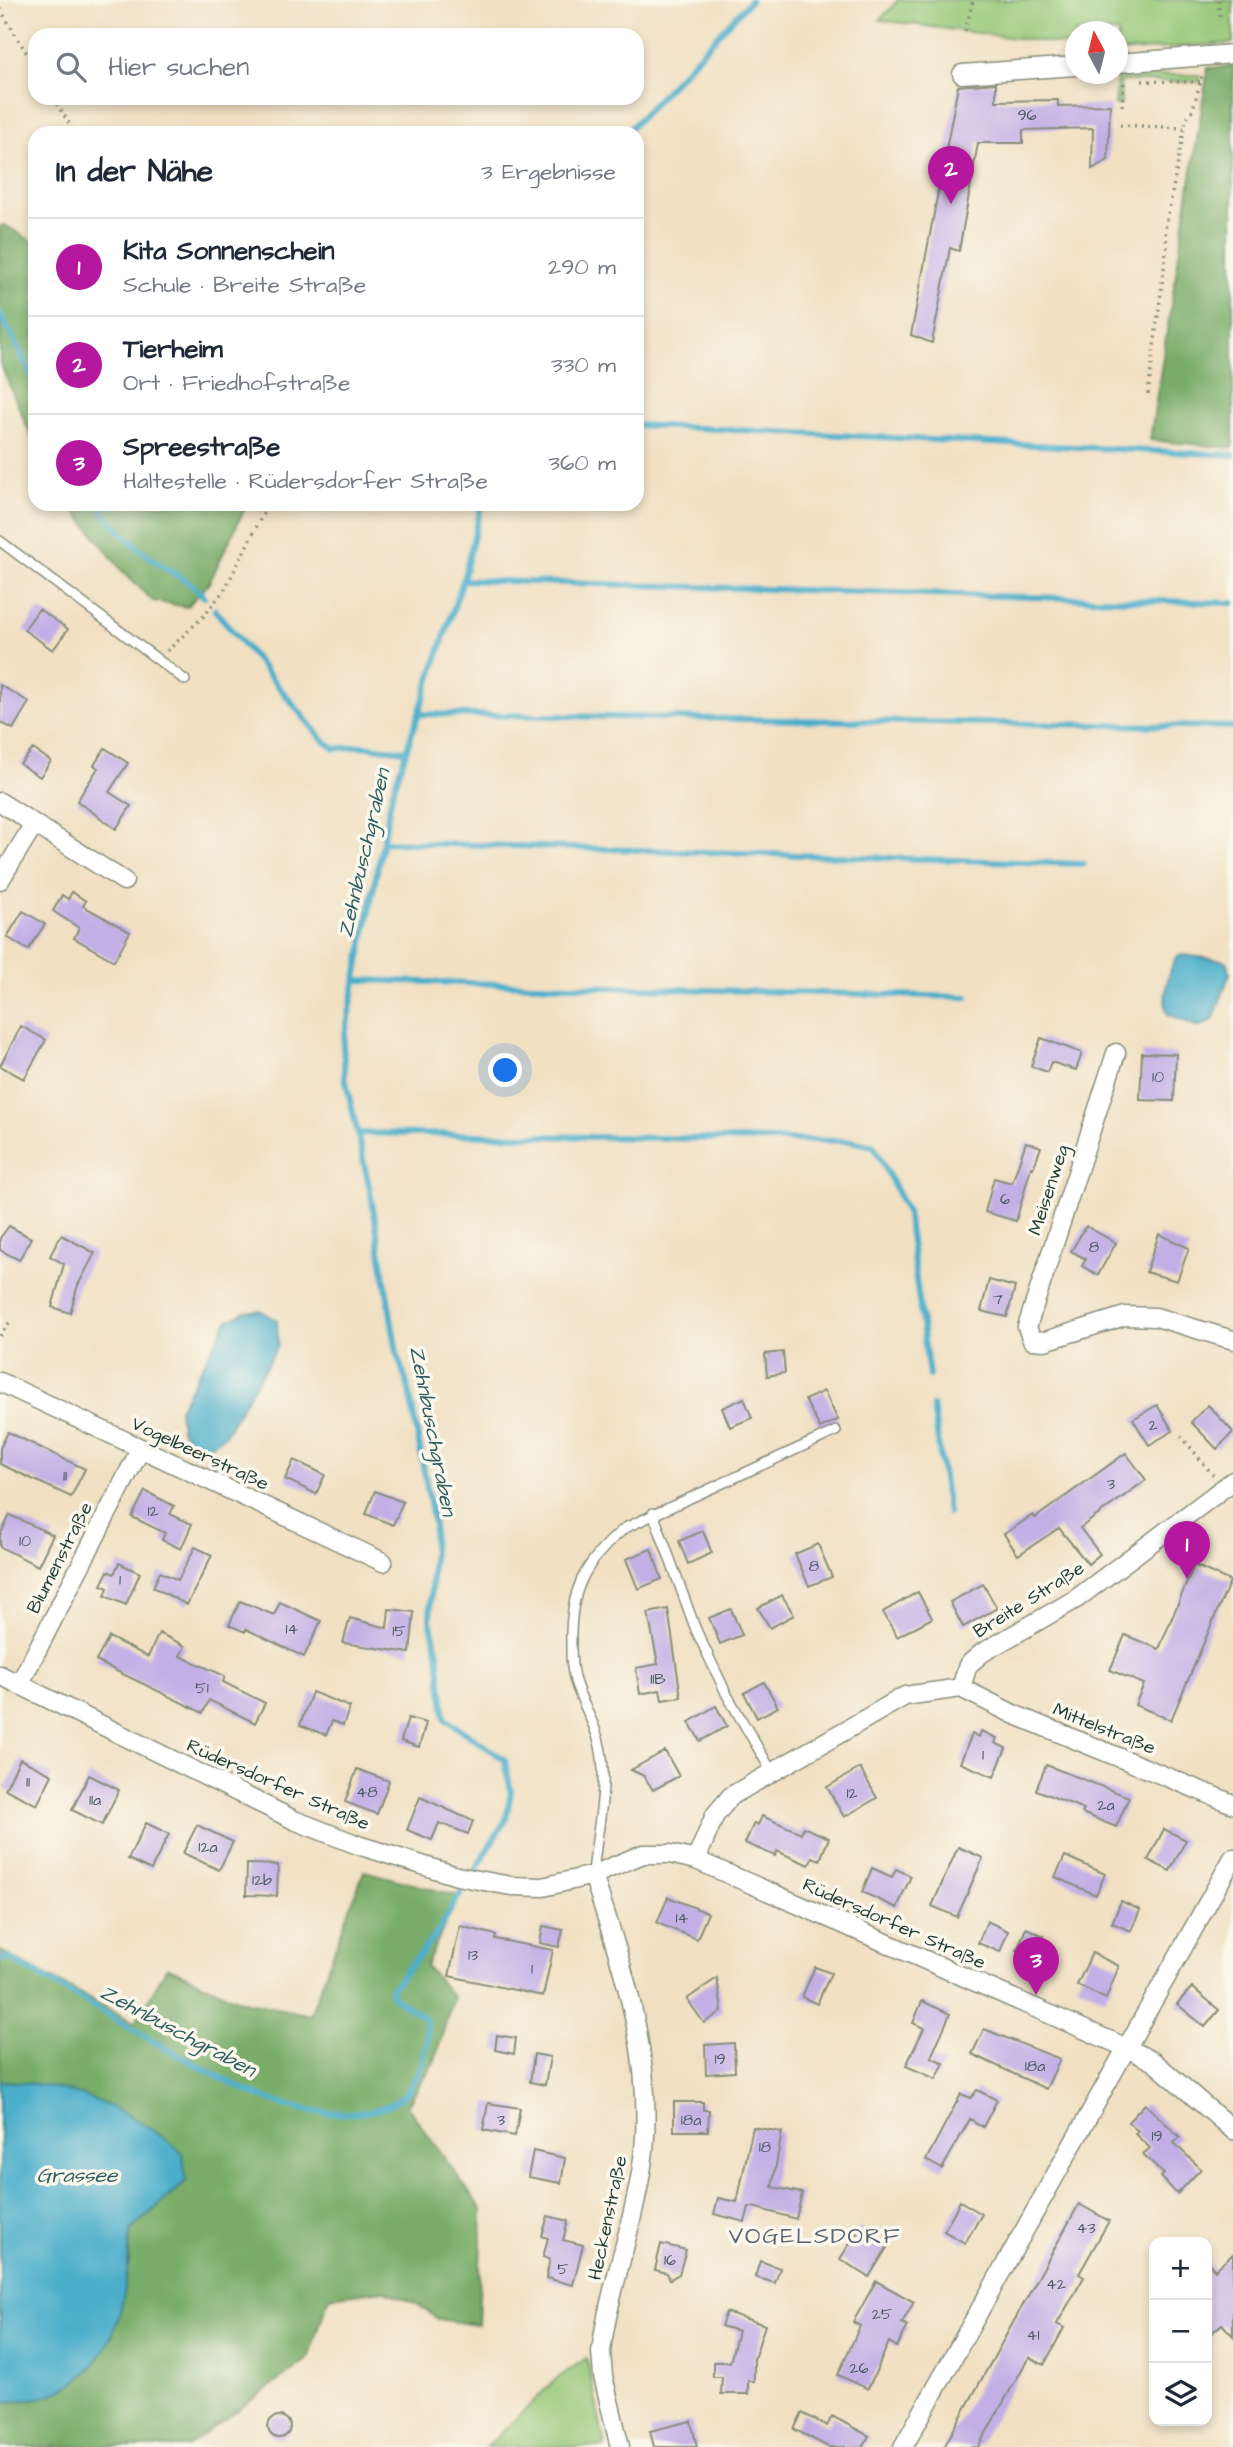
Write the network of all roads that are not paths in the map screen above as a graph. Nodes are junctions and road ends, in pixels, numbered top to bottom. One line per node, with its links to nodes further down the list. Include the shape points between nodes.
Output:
1 (1233, 54): 2 (street)
2 (1128, 62)
3 (1065, 67): 4 (street)
4 (962, 74)
5 (0, 541): 6 (lane)
6 (185, 680)
7 (0, 802): 8 (street)
8 (34, 824): 9 (street); 10 (street)
9 (0, 880)
10 (124, 881)
11 (1116, 1053): 12 (street, Meisenweg, via 1027,1326 1032,1340 1045,1341 1125,1316 1156,1317)
12 (1233, 1340)
13 (0, 1382): 15 (street, Vogelbeerstraße)
14 (836, 1431): 17 (lane)
15 (140, 1450): 18 (street, Vogelbeerstraße); 20 (street, Blumenstraße)
16 (1228, 1484): 21 (street, Breite Straße, via 1076,1599 982,1653 968,1665)
17 (653, 1513): 22 (lane, via 696,1630); 26 (lane, via 600,1549 581,1577 570,1613 574,1678 602,1753)
18 (383, 1562)
19 (1, 1678): 20 (street, Rüdersdorfer Straße)
20 (19, 1685): 26 (street, Rüdersdorfer Straße, via 294,1820 358,1845 483,1882 543,1887)
21 (961, 1688): 22 (street, via 905,1696); 23 (street, Mittelstraße, via 1013,1714)
22 (772, 1772): 25 (street, via 731,1796 719,1810)
23 (1233, 1804)
24 (1233, 1858): 27 (street)
25 (696, 1860): 26 (street, Rüdersdorfer Straße, via 643,1854); 27 (street, Rüdersdorfer Straße)
26 (593, 1875): 29 (street, Heckenstraße, via 639,2029 644,2109 643,2164 601,2352)
27 (1127, 2048): 28 (street, Rüdersdorfer Straße, via 1154,2062); 30 (street)
28 (1233, 2130)
29 (620, 2447)
30 (903, 2447)

